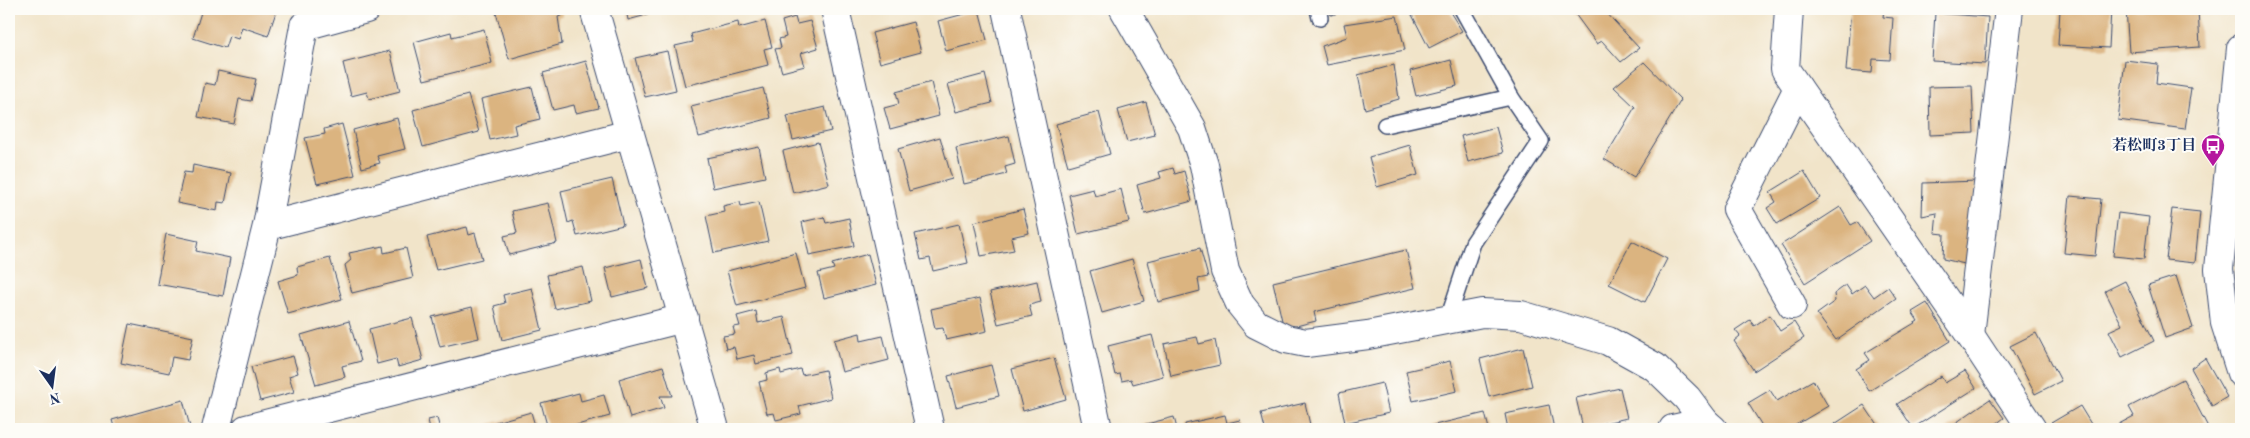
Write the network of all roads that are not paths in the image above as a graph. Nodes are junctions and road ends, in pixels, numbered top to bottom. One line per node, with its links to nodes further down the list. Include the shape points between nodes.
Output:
1 (366, 9): 14 (street, via 304,26)
2 (594, 9): 13 (street)
3 (835, 9): 24 (street)
4 (1006, 9): 25 (street)
5 (1124, 9): 17 (street, via 1192,128 1204,165 1225,271 1240,304 1256,324 1286,339 1306,343)
6 (1462, 9): 11 (lane)
7 (1789, 9): 10 (street, via 1786,70)
8 (2009, 9): 18 (street)
9 (2241, 48): 19 (street, via 2220,269 2225,323)
10 (1798, 88): 15 (street, via 1737,209); 18 (street)
11 (1511, 97): 12 (lane); 17 (lane, via 1541,141 1473,243)
12 (1385, 125)
13 (629, 134): 14 (street); 16 (street)
14 (268, 226): 21 (street)
15 (1792, 305)
16 (684, 318): 22 (street); 23 (street)
17 (1448, 319): 20 (street, via 1482,313 1521,315 1608,341 1655,367 1687,398)
18 (1970, 335): 27 (street)
19 (2241, 373)
20 (1709, 426): 26 (street)
21 (216, 429)
22 (246, 429)
23 (714, 429)
24 (930, 429)
25 (1098, 429)
26 (1673, 429)
27 (2032, 429)

